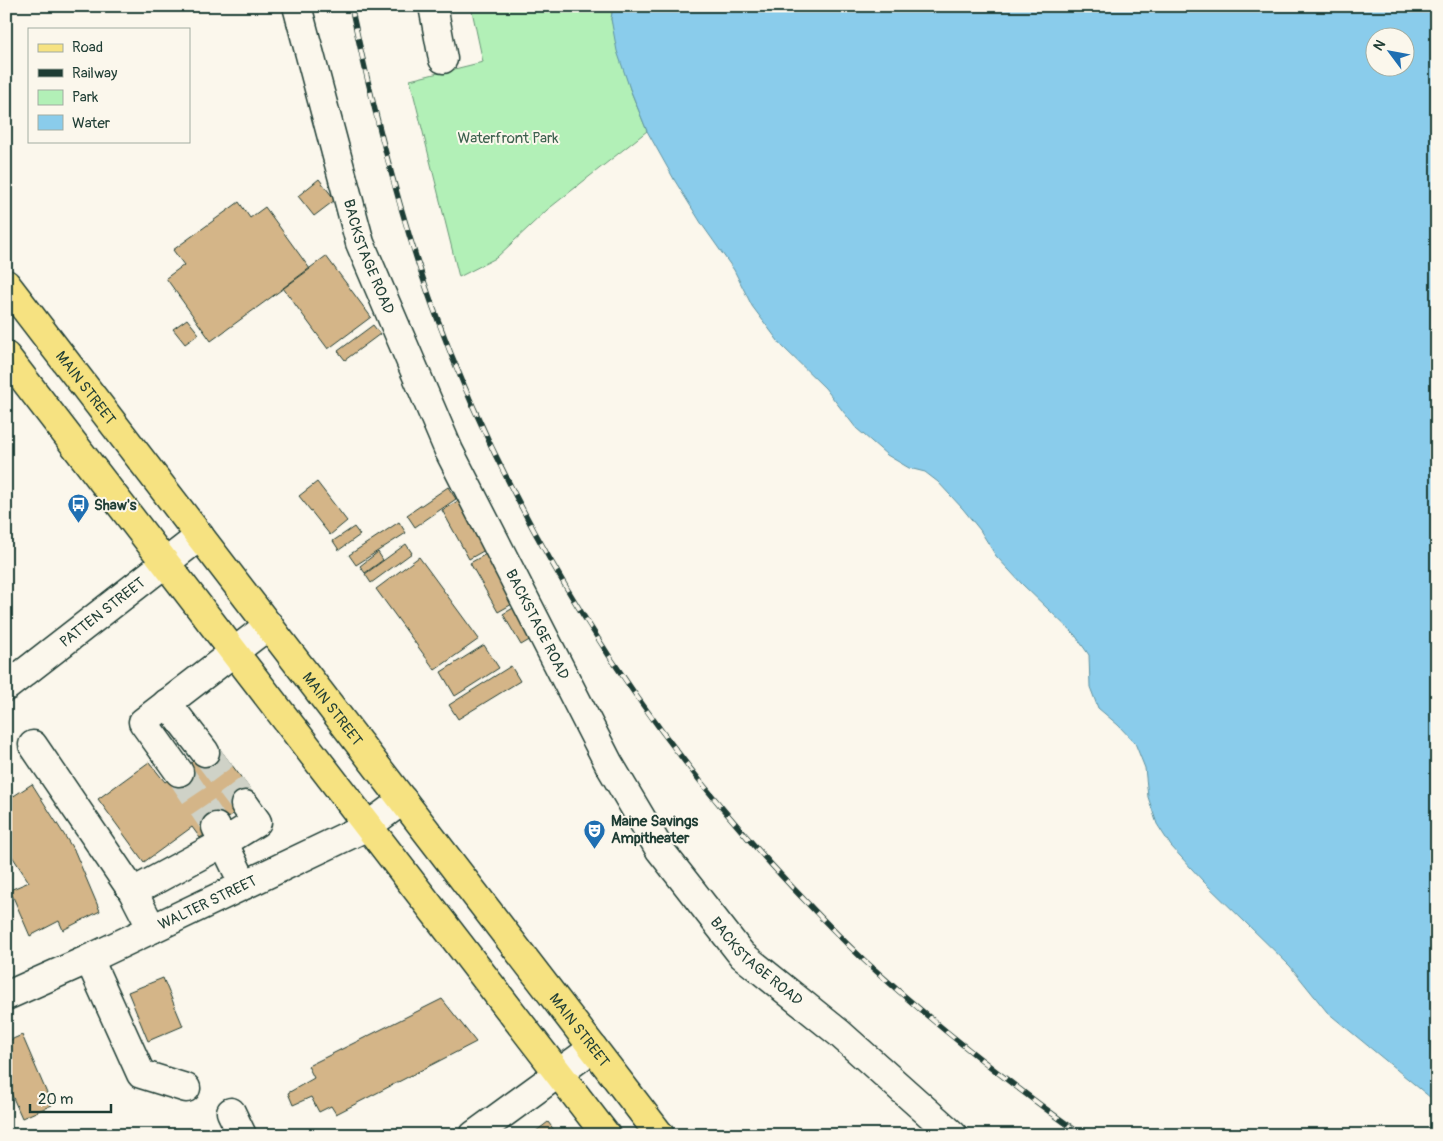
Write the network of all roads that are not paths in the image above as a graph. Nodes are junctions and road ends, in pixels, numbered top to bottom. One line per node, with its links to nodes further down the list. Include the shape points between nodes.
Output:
1 (296, 6): 30 (street, BACKSTAGE ROAD, via 360,243 449,451 609,764 660,850 742,955 839,1033)
2 (433, 6): 3 (street)
3 (444, 59)
4 (6, 284): 6 (main road, MAIN STREET)
5 (6, 356): 7 (main road)
6 (200, 536): 7 (street, PATTEN STREET); 8 (main road, MAIN STREET)
7 (166, 563): 9 (main road); 10 (street, PATTEN STREET)
8 (269, 625): 9 (street); 15 (main road, MAIN STREET)
9 (234, 652): 11 (street); 17 (main road)
10 (6, 687)
11 (167, 703): 13 (street); 14 (street, via 143,722)
12 (33, 745): 20 (street)
13 (205, 752)
14 (179, 772)
15 (403, 800): 17 (street, WALTER STREET); 24 (main road, MAIN STREET)
16 (245, 805): 18 (street, via 257,822)
17 (368, 826): 19 (street, WALTER STREET); 25 (main road)
18 (219, 835): 19 (street); 20 (street)
19 (244, 885): 21 (street, WALTER STREET)
20 (133, 892): 21 (street)
21 (152, 929): 22 (street, WALTER STREET)
22 (88, 959): 23 (street, WALTER STREET); 26 (street, via 142,1074)
23 (6, 996)
24 (593, 1048): 25 (street); 29 (main road, MAIN STREET)
25 (558, 1073): 27 (street); 28 (main road)
26 (186, 1088)
27 (474, 1135)
28 (606, 1135)
29 (660, 1135)
30 (953, 1135)

